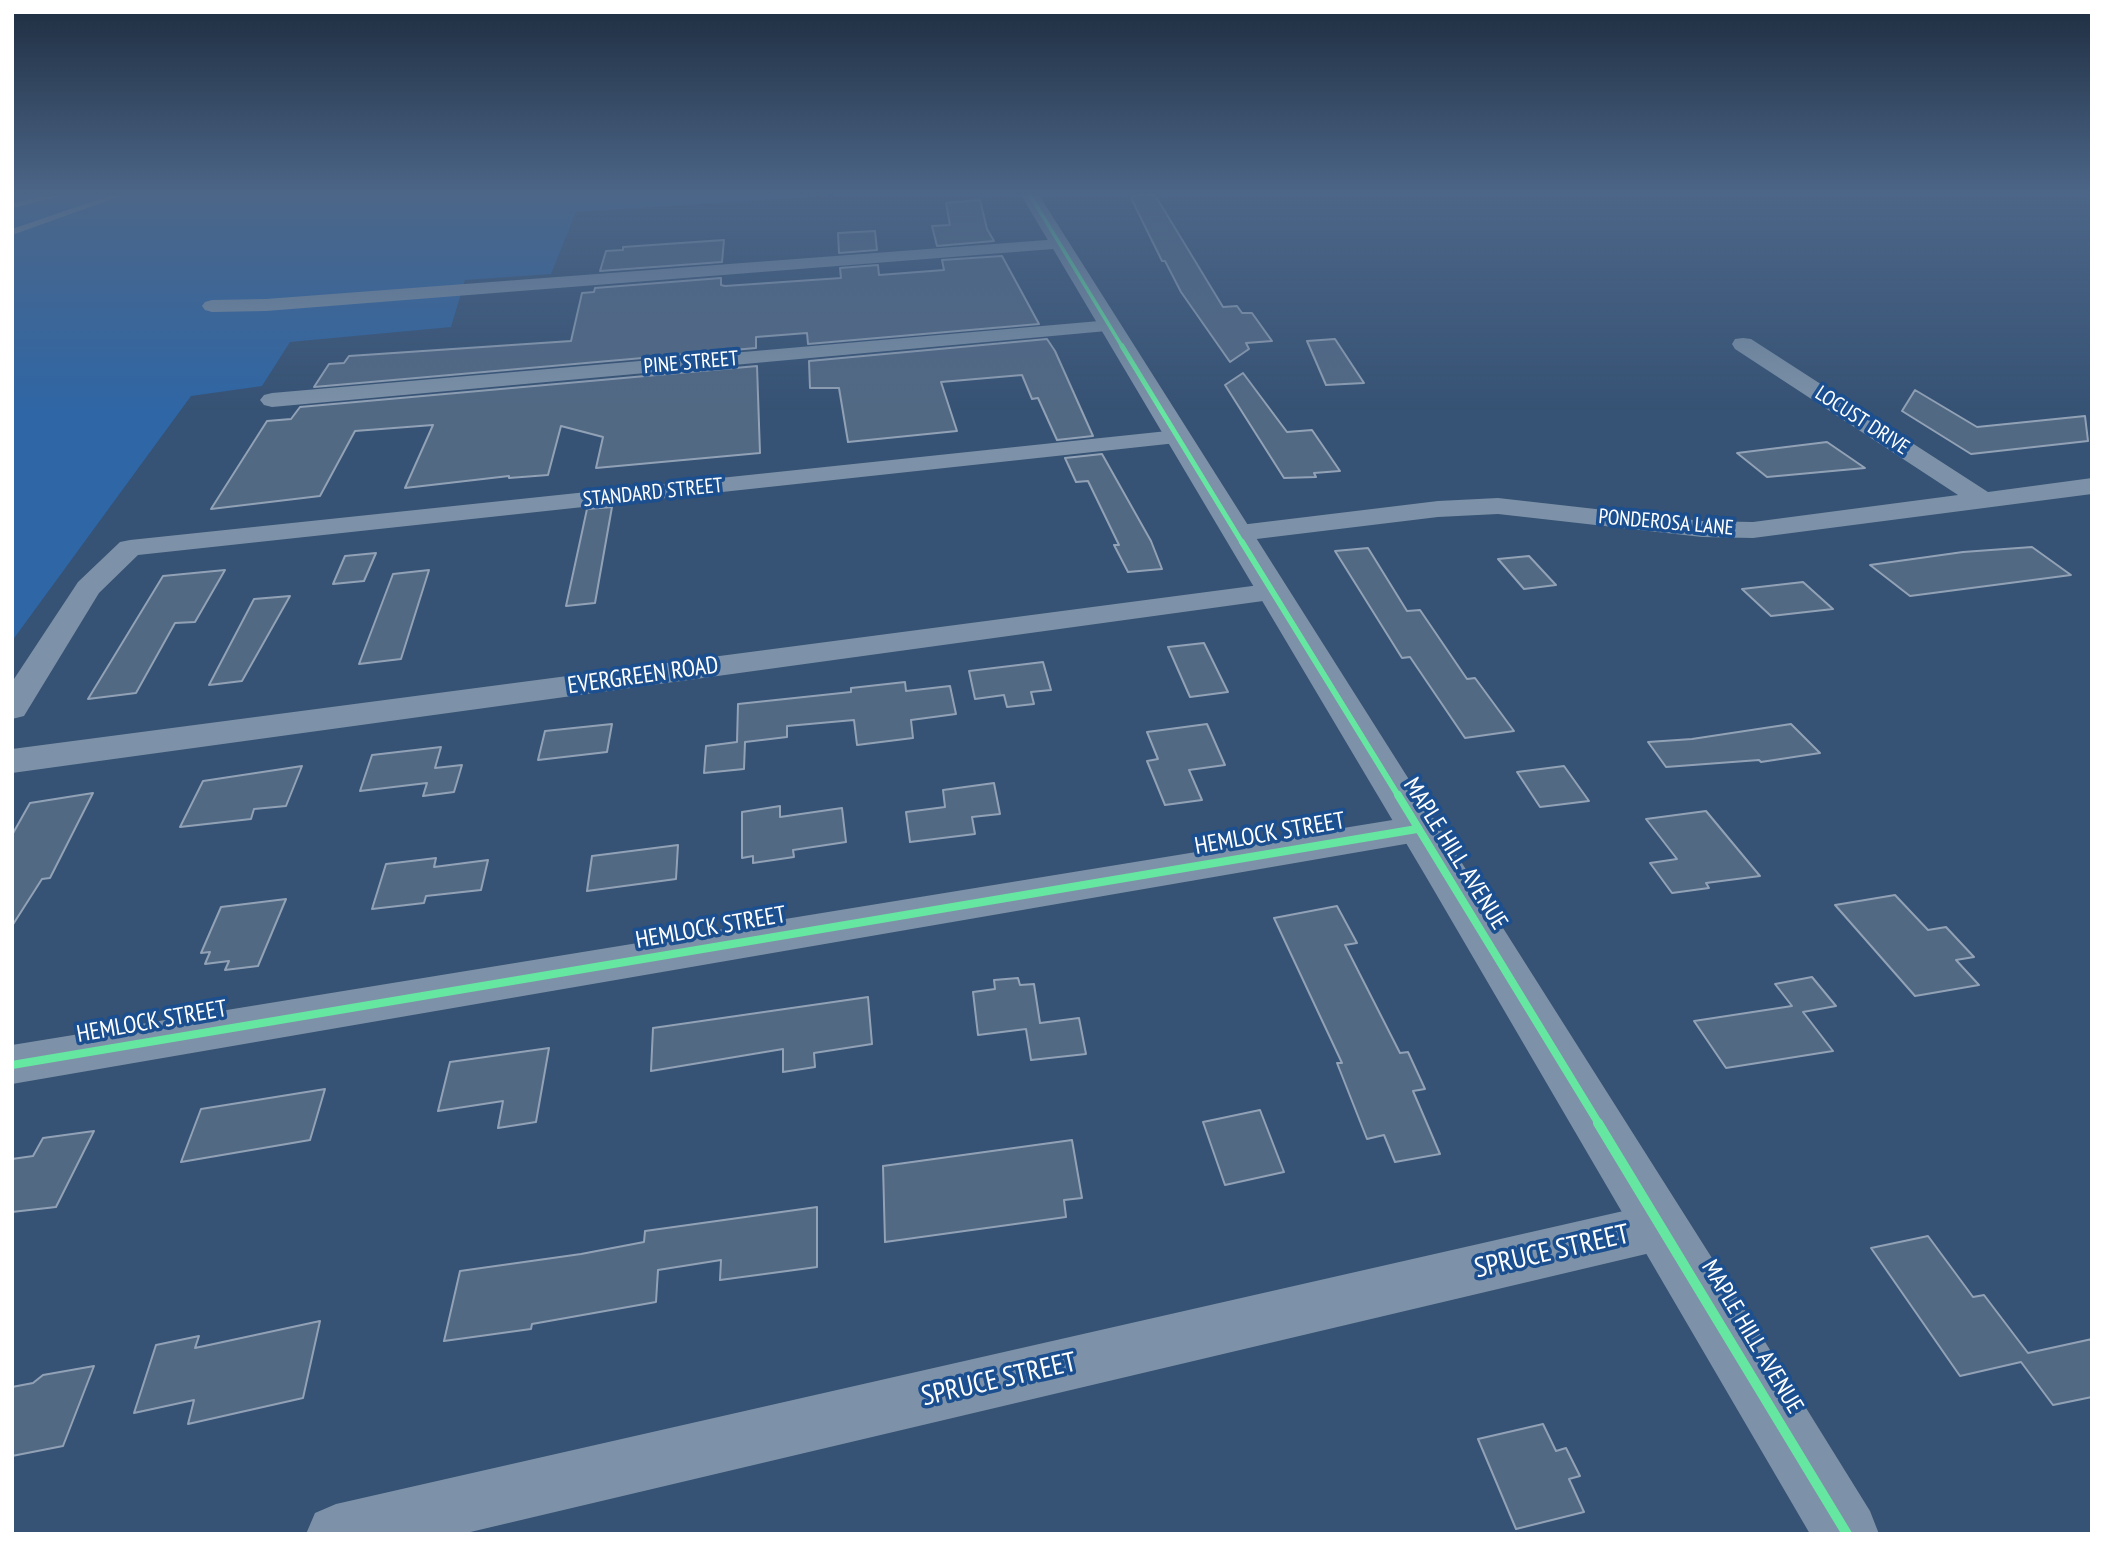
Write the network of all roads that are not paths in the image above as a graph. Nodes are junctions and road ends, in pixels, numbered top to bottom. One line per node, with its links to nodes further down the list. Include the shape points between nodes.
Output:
1 (759, 267): 3 (street)
2 (1074, 267): 4 (street, MAPLE HILL AVENUE)
3 (212, 306)
4 (1111, 326): 6 (street, PINE STREET); 7 (street, MAPLE HILL AVENUE)
5 (1743, 344): 9 (street, LOCUST DRIVE)
6 (272, 400)
7 (1177, 437): 10 (street, MAPLE HILL AVENUE); 12 (street, STANDARD STREET, via 130,548 88,588)
8 (2092, 486): 9 (street, PONDEROSA LANE)
9 (1981, 499): 10 (street, PONDEROSA LANE, via 1753,530 1702,529 1498,506)
10 (1240, 533): 11 (street, MAPLE HILL AVENUE)
11 (1275, 592): 13 (street, EVERGREEN ROAD); 14 (street, MAPLE HILL AVENUE)
12 (12, 708)
13 (12, 761)
14 (1417, 829): 15 (street, HEMLOCK STREET); 16 (street, MAPLE HILL AVENUE)
15 (12, 1065)
16 (1663, 1226): 17 (street, SPRUCE STREET); 18 (street, MAPLE HILL AVENUE)
17 (336, 1534)
18 (1847, 1534)

